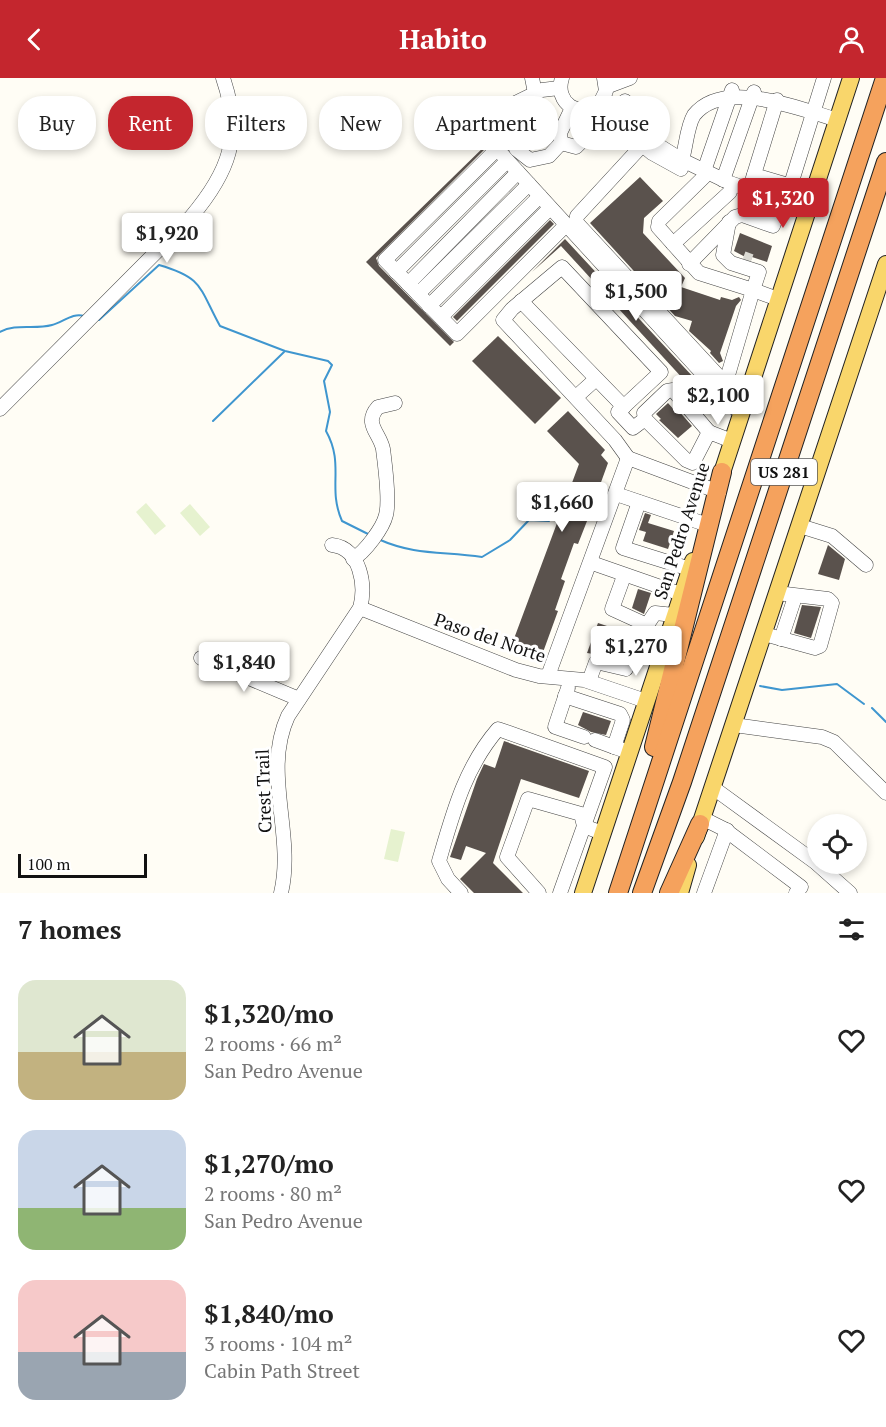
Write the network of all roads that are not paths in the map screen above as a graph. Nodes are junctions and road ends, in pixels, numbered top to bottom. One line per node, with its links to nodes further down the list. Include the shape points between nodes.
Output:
1 (223, 78): 57 (street, via 231,104 233,132 231,152 213,191)
2 (532, 78): 10 (street)
3 (630, 78): 12 (street)
4 (824, 78): 16 (street)
5 (851, 78): 17 (main road, San Pedro Avenue)
6 (885, 78): 110 (highway, US 281)
7 (560, 83): 10 (street); 14 (street, via 564,101)
8 (732, 90): 9 (street); 26 (street, via 708,99 693,116); 29 (street)
9 (754, 92): 13 (street); 32 (street)
10 (535, 93): 11 (street)
11 (529, 96)
12 (600, 96)
13 (777, 100): 16 (street); 30 (street)
14 (570, 106)
15 (570, 112): 18 (street, via 560,133)
16 (813, 112): 17 (street); 30 (street, via 792,181 788,185)
17 (838, 120): 37 (main road, San Pedro Avenue)
18 (561, 143): 19 (street); 20 (street)
19 (570, 145)
20 (558, 146)
21 (517, 150): 22 (street, via 530,160 549,156)
22 (555, 150)
23 (638, 150): 52 (street, via 576,222)
24 (659, 150): 29 (street)
25 (661, 150): 26 (street)
26 (682, 160): 29 (street)
27 (886, 162): 111 (highway, US 281)
28 (518, 172): 31 (street); 44 (street); 44 (street, via 497,149 385,260)
29 (704, 175): 32 (street); 40 (street, via 659,221 658,226)
30 (753, 175): 33 (street)
31 (528, 184): 34 (street); 46 (street)
32 (726, 186): 33 (street); 35 (street, via 772,206); 40 (street)
33 (749, 189): 35 (street)
34 (540, 196): 36 (street); 49 (street)
35 (781, 204): 37 (street); 38 (street, via 773,226 742,215)
36 (550, 208): 39 (street); 50 (street)
37 (807, 213): 47 (main road, San Pedro Avenue)
38 (732, 219): 41 (street); 42 (street, via 728,247 733,255); 42 (street, via 723,255 731,263)
39 (566, 225): 50 (street, via 457,334); 58 (street, via 728,405)
40 (673, 244): 41 (street)
41 (689, 264): 45 (street, via 699,273)
42 (751, 264): 45 (street)
43 (886, 264): 72 (main road)
44 (408, 284): 46 (street)
45 (753, 290): 47 (street); 52 (street)
46 (418, 294): 49 (street)
47 (778, 299): 53 (main road, San Pedro Avenue)
48 (521, 301): 51 (street); 54 (street, via 503,320); 56 (street, via 562,267 660,372)
49 (429, 306): 50 (street)
50 (441, 317)
51 (596, 379): 54 (street); 56 (street)
52 (726, 382): 53 (street)
53 (748, 390): 58 (main road, San Pedro Avenue)
54 (576, 398): 63 (street)
55 (395, 403): 74 (street, via 378,407 372,416 373,431 383,449 386,512 373,538)
56 (624, 407): 60 (street, via 618,412)
57 (0, 409)
58 (742, 411): 62 (main road, San Pedro Avenue)
59 (644, 416): 60 (street); 61 (street, via 667,391 673,390); 65 (street)
60 (633, 428): 63 (street)
61 (709, 432): 62 (street); 65 (street)
62 (732, 441): 66 (main road, San Pedro Avenue)
63 (619, 445): 64 (street)
64 (628, 458): 67 (street); 69 (street)
65 (693, 463): 67 (street)
66 (722, 472): 68 (highway)
67 (685, 478): 68 (street)
68 (717, 491): 71 (main road, San Pedro Avenue); 109 (highway)
69 (616, 494): 70 (street); 75 (street)
70 (639, 502): 71 (street); 77 (street, via 623,548)
71 (705, 524): 77 (main road, San Pedro Avenue)
72 (800, 526): 76 (street, via 832,536); 79 (main road)
73 (332, 545): 74 (street, via 343,548)
74 (353, 559): 82 (street, via 363,583)
75 (592, 563): 78 (street); 88 (street)
76 (866, 565)
77 (690, 569): 80 (main road, San Pedro Avenue)
78 (624, 576): 80 (street); 84 (street, via 612,609)
79 (777, 593): 81 (street); 85 (main road)
80 (681, 594): 83 (main road, San Pedro Avenue)
81 (795, 597): 86 (street); 86 (street, via 832,603 820,646)
82 (360, 608): 88 (street, Paso del Norte, via 516,670); 93 (street, Crest Trail)
83 (674, 615): 84 (street, via 655,613 647,625); 94 (main road, San Pedro Avenue)
84 (642, 623): 90 (street, via 626,669 596,662)
85 (764, 634): 86 (street); 96 (main road)
86 (781, 639)
87 (201, 658): 93 (street)
88 (548, 676): 89 (street, Paso del Norte)
89 (571, 678): 90 (street, Paso del Norte); 92 (street)
90 (589, 681): 91 (street, Paso del Norte)
91 (618, 691): 94 (street, Paso del Norte); 95 (street)
92 (565, 696): 95 (street); 97 (street, via 555,727)
93 (299, 699): 104 (street, Crest Trail, via 284,724 278,752 285,855)
94 (646, 701): 97 (main road, San Pedro Avenue)
95 (612, 711): 97 (street, via 623,720)
96 (734, 725): 98 (main road); 99 (street, via 834,742)
97 (622, 749): 103 (main road, San Pedro Avenue)
98 (712, 787): 100 (main road); 116 (street, via 815,862)
99 (886, 793)
100 (701, 821): 102 (street); 112 (highway); 113 (main road)
101 (584, 826): 103 (street); 105 (street, via 605,767 498,729 480,750 471,769 439,861); 106 (street, via 581,814 528,799 507,857); 107 (street)
102 (727, 830): 114 (street); 115 (street, via 801,887)
103 (602, 833): 108 (main road, San Pedro Avenue)
104 (281, 893)
105 (461, 893)
106 (539, 893)
107 (560, 893)
108 (583, 893)
109 (613, 893)
110 (618, 893)
111 (642, 893)
112 (669, 893)
113 (680, 893)
114 (704, 893)
115 (796, 893)
116 (850, 893)

